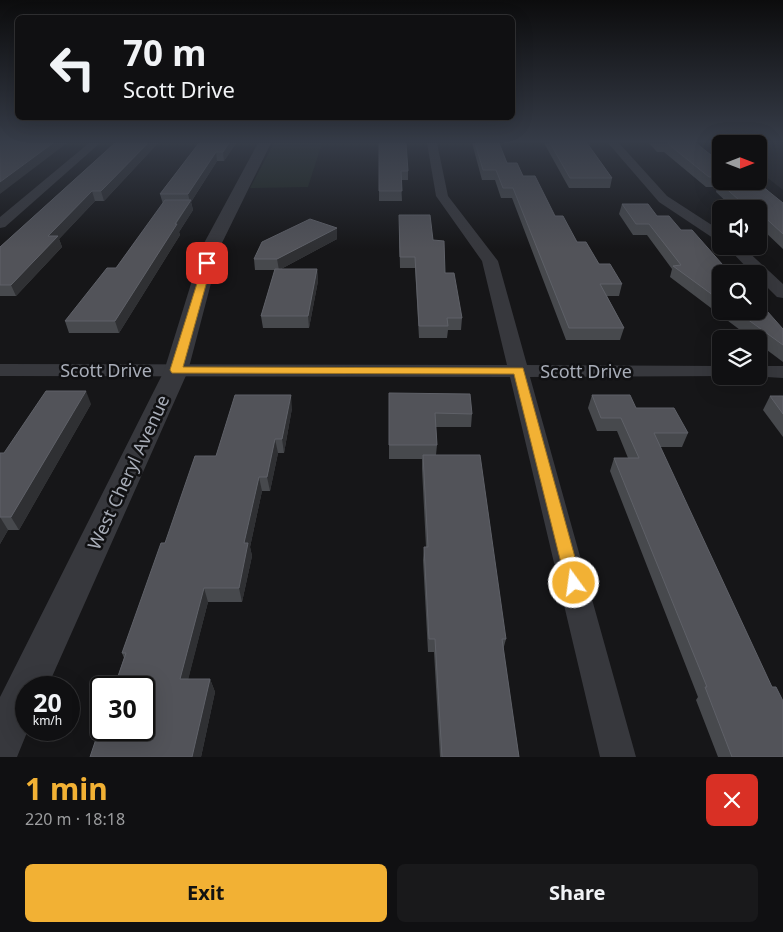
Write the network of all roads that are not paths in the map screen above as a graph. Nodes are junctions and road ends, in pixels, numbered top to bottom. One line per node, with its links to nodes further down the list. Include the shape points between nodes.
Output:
1 (54, 178): 5 (street)
2 (247, 178): 10 (street, West Cheryl Avenue, via 212,245)
3 (439, 178): 11 (street, via 442,196 490,261)
4 (645, 178): 6 (street, via 663,198)
5 (0, 224)
6 (712, 231)
7 (743, 255): 8 (street)
8 (783, 293)
9 (0, 370): 10 (street, Scott Drive)
10 (176, 370): 11 (street, Scott Drive); 15 (street, West Cheryl Avenue)
11 (519, 371): 12 (street, Scott Drive); 18 (street)
12 (712, 372)
13 (767, 372): 14 (street)
14 (783, 372)
15 (32, 676)
16 (15, 712): 17 (street, West Cheryl Avenue)
17 (0, 744)
18 (618, 757)

